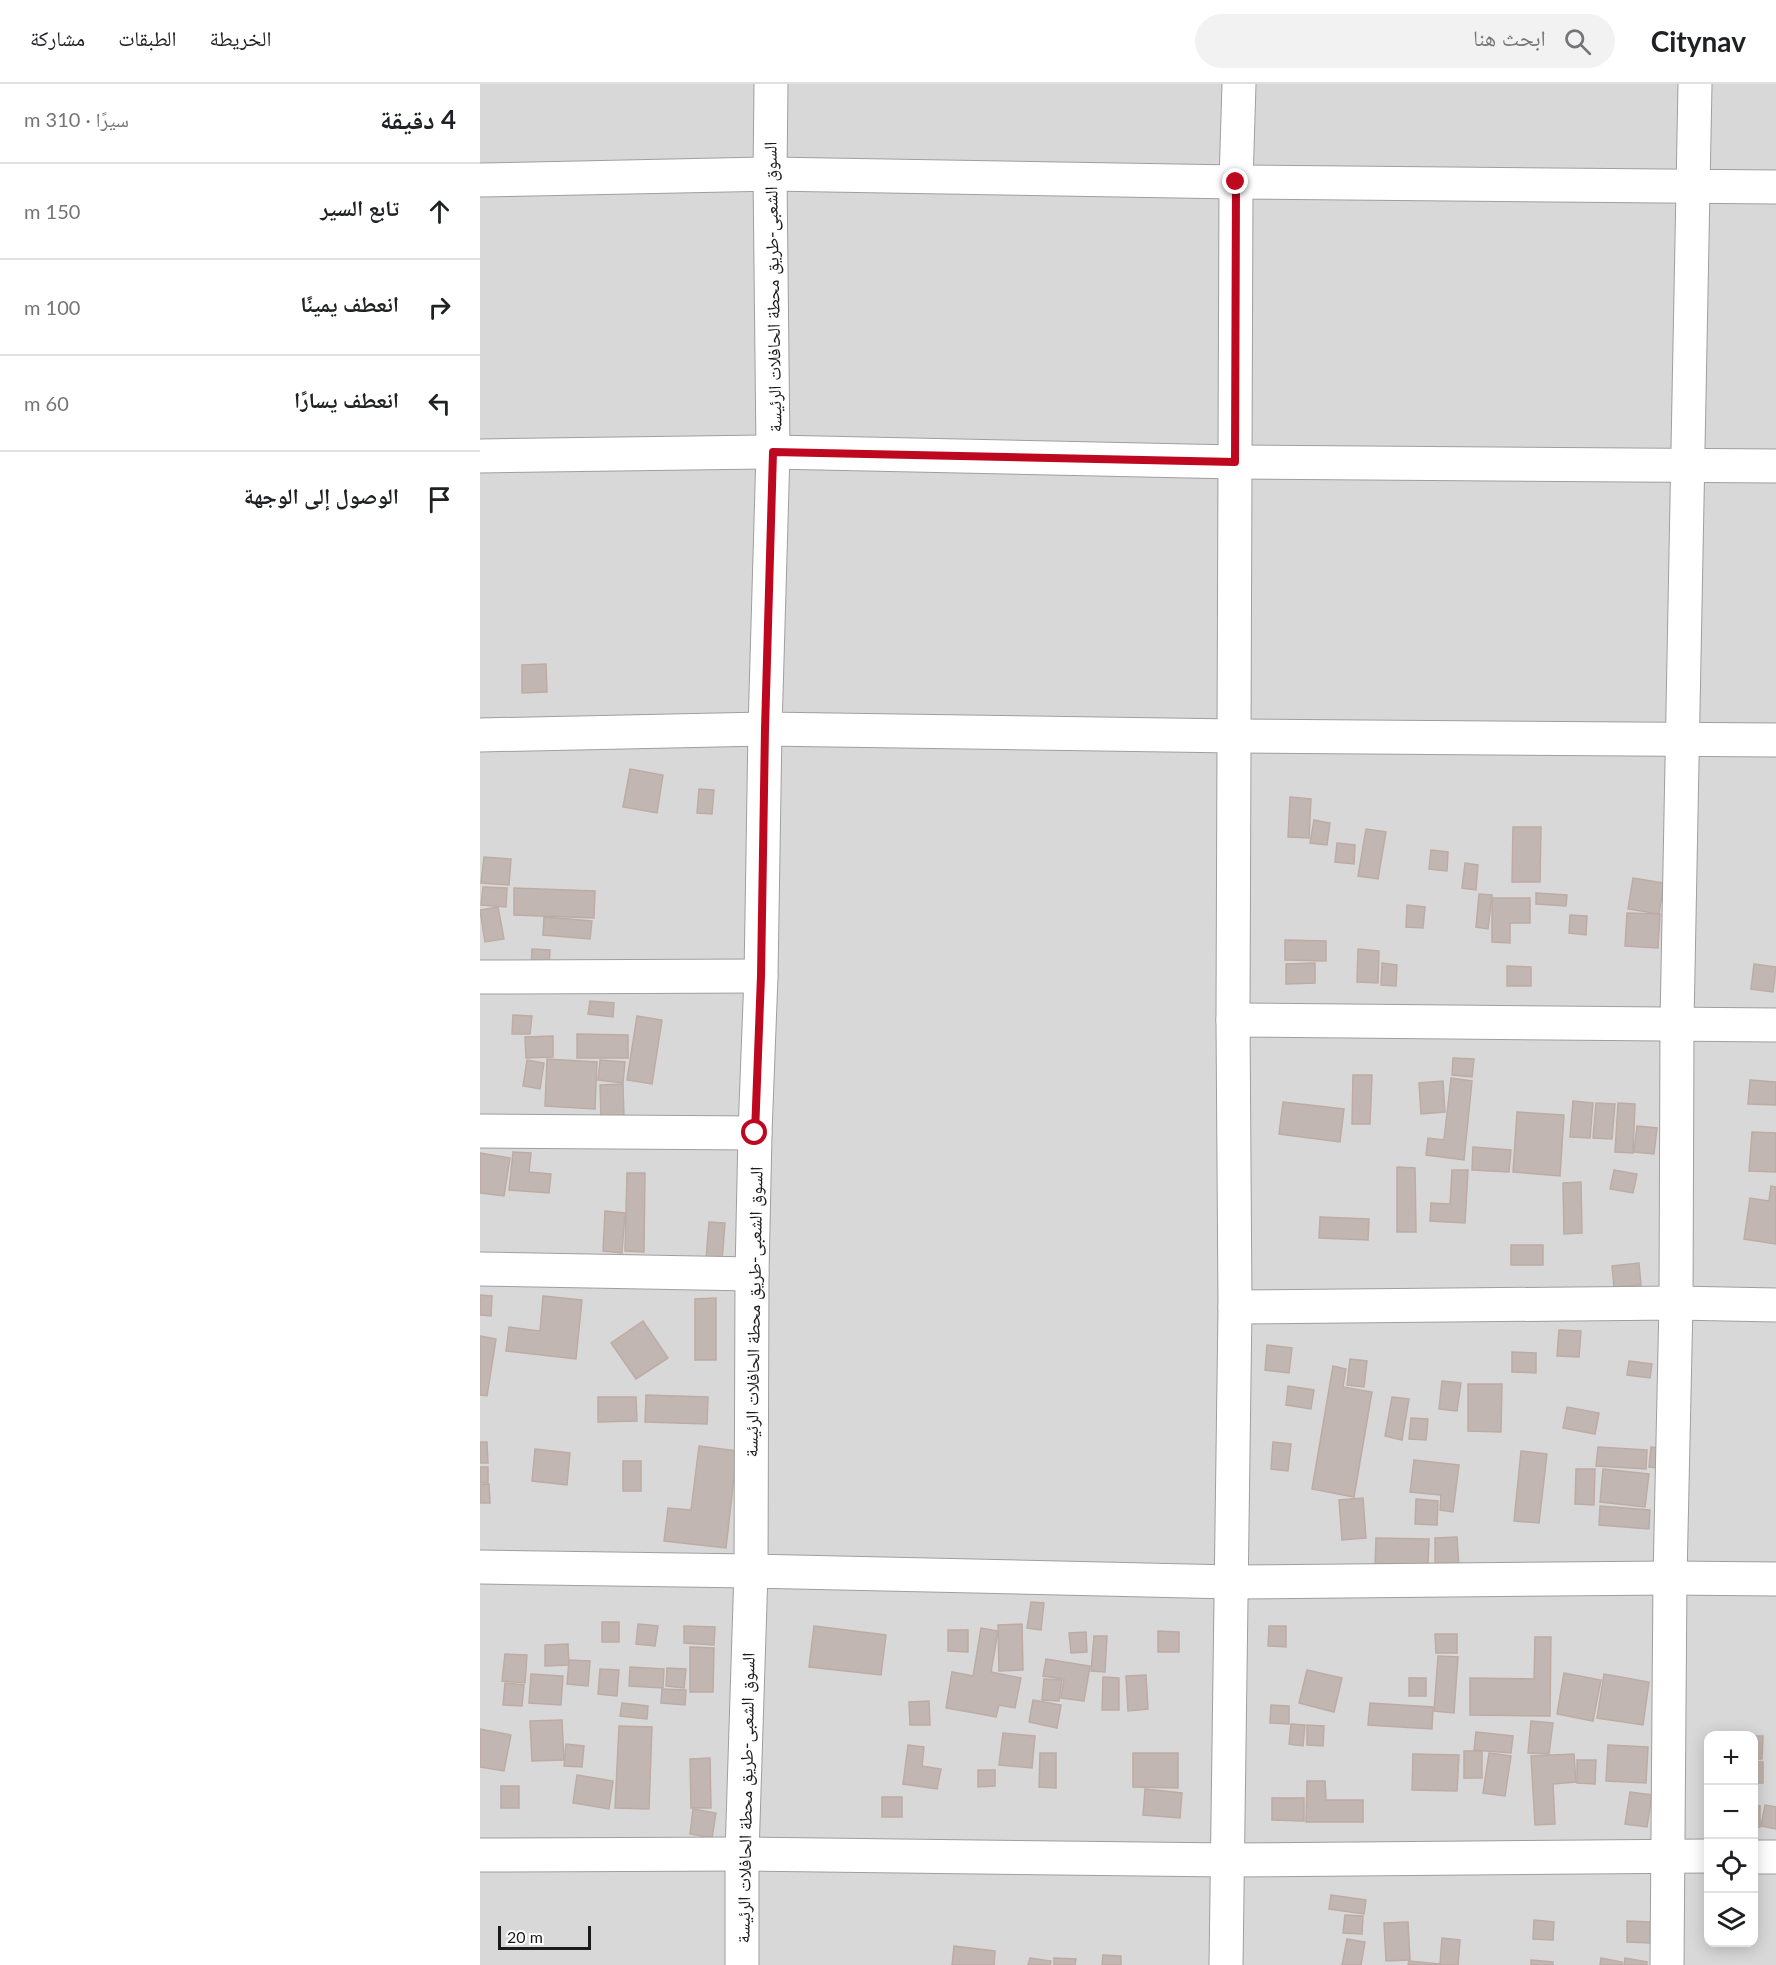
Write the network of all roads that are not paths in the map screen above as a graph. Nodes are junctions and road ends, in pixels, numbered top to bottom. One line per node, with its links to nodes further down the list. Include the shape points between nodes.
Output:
1 (771, 84): 4 (street, السوق الشعبى-طريق محطة الحافلات الرئيسة)
2 (1239, 84): 6 (street)
3 (1695, 84): 7 (street)
4 (770, 174): 5 (street); 6 (street); 9 (street, السوق الشعبى-طريق محطة الحافلات الرئيسة)
5 (480, 180)
6 (1236, 182): 7 (street); 11 (street)
7 (1694, 186): 8 (street); 12 (street)
8 (1776, 187)
9 (773, 452): 10 (street); 11 (street); 14 (street, السوق الشعبى-طريق محطة الحافلات الرئيسة)
10 (480, 456)
11 (1235, 462): 12 (street); 16 (street)
12 (1689, 465): 13 (street); 17 (street)
13 (1776, 466)
14 (765, 729): 15 (street); 16 (street); 20 (street, السوق الشعبى-طريق محطة الحافلات الرئيسة)
15 (480, 735)
16 (1235, 736): 17 (street); 21 (street)
17 (1682, 739): 18 (street); 22 (street)
18 (1776, 740)
19 (480, 976): 20 (street)
20 (761, 976): 25 (street, السوق الشعبى-طريق محطة الحافلات الرئيسة)
21 (1233, 1020): 22 (street); 30 (street)
22 (1677, 1023): 23 (street); 28 (street)
23 (1776, 1025)
24 (480, 1131): 25 (street)
25 (755, 1133): 27 (street, السوق الشعبى-طريق محطة الحافلات الرئيسة)
26 (480, 1269): 27 (street)
27 (752, 1274): 32 (street, السوق الشعبى-طريق محطة الحافلات الرئيسة)
28 (1676, 1303): 29 (street); 30 (street); 33 (street)
29 (1776, 1305)
30 (1235, 1307): 35 (street)
31 (480, 1567): 32 (street)
32 (751, 1570): 35 (street); 36 (street, السوق الشعبى-طريق محطة الحافلات الرئيسة)
33 (1670, 1578): 34 (street); 35 (street); 38 (street)
34 (1776, 1580)
35 (1232, 1582): 42 (street)
36 (742, 1854): 37 (street); 42 (street); 43 (street, السوق الشعبى-طريق محطة الحافلات الرئيسة)
37 (480, 1855)
38 (1669, 1856): 39 (street); 42 (street); 45 (street)
39 (1704, 1856)
40 (1758, 1857): 41 (street)
41 (1776, 1857)
42 (1228, 1860): 44 (street)
43 (742, 1965)
44 (1226, 1965)
45 (1667, 1965)

